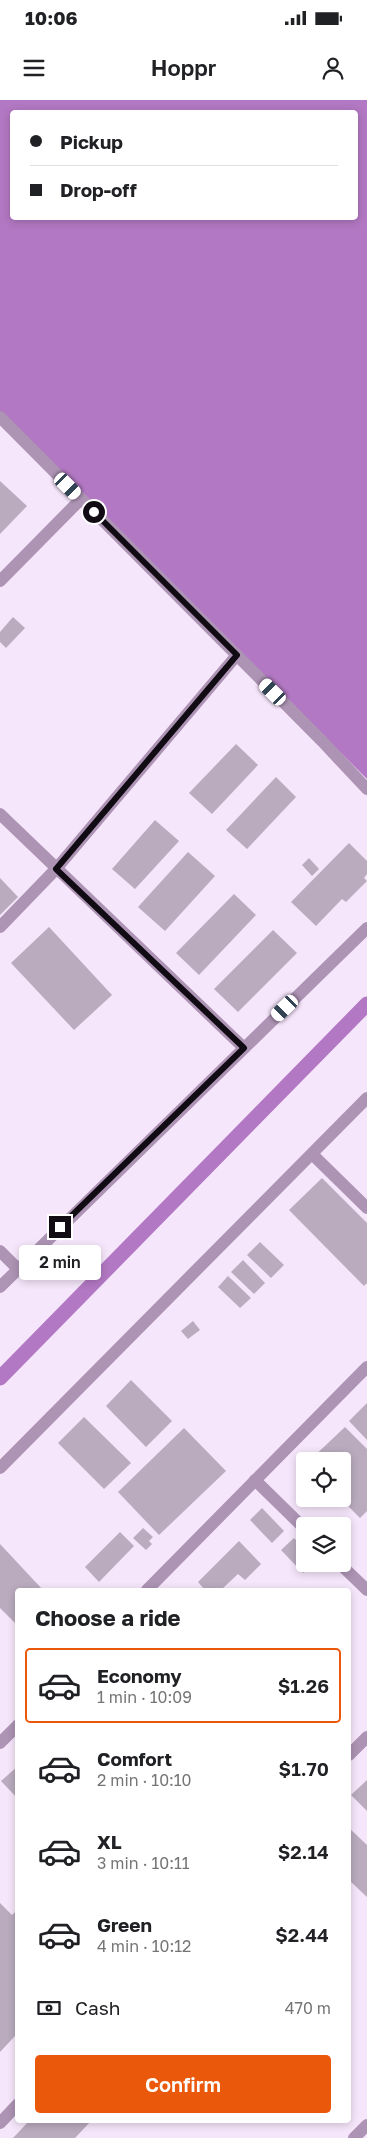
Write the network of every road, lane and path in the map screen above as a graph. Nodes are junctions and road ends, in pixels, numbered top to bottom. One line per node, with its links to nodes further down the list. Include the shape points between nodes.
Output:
1 (0, 417): 2 (street)
2 (81, 499): 3 (street); 4 (street)
3 (0, 581)
4 (237, 655): 5 (street); 7 (street)
5 (367, 789)
6 (0, 814): 7 (street)
7 (56, 869): 8 (street); 10 (street)
8 (0, 927)
9 (367, 928): 10 (street)
10 (244, 1048): 15 (street)
11 (367, 1098): 12 (street)
12 (312, 1154): 13 (street); 18 (street)
13 (367, 1208)
14 (0, 1250): 15 (street)
15 (18, 1269): 16 (street)
16 (0, 1287)
17 (367, 1366): 19 (street)
18 (0, 1468)
19 (256, 1480): 20 (street); 22 (street)
20 (296, 1520)
21 (348, 1572): 23 (street)
22 (149, 1588)
23 (367, 1590)
24 (15, 1728): 26 (street)
25 (367, 1737): 27 (street)
26 (0, 1743)
27 (351, 1754)
28 (15, 2107): 29 (street)
29 (0, 2123)
30 (367, 2125): 31 (street)
31 (354, 2138)

